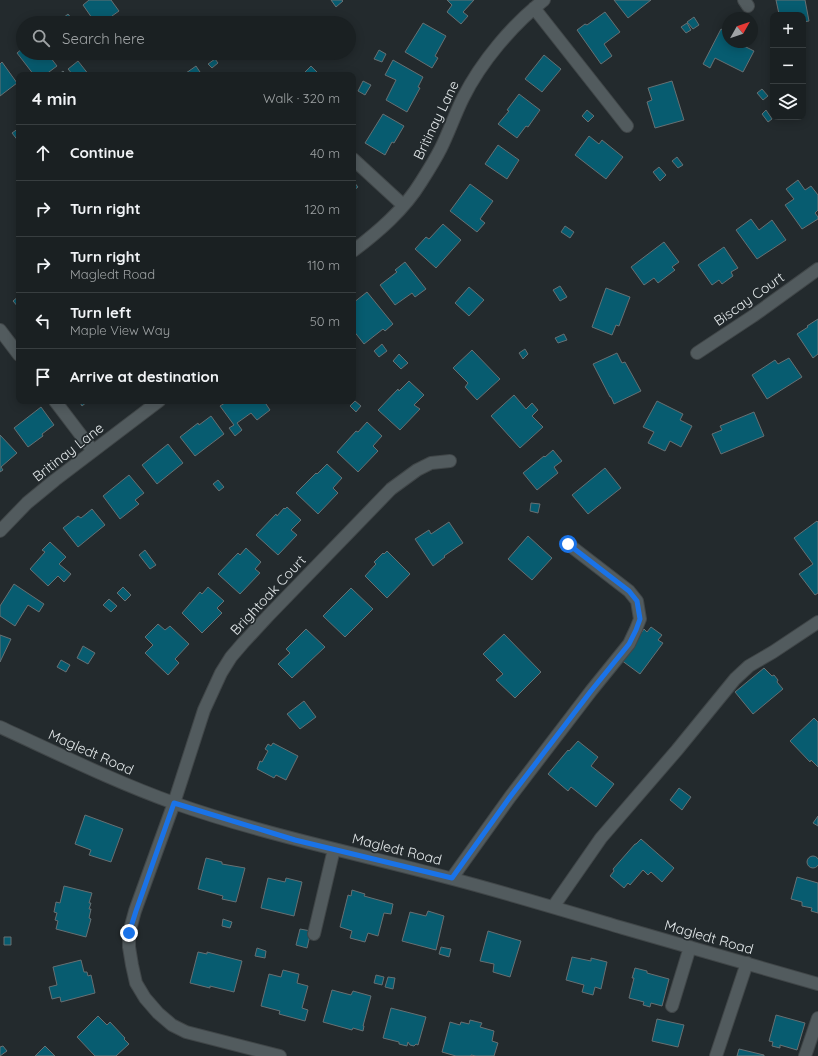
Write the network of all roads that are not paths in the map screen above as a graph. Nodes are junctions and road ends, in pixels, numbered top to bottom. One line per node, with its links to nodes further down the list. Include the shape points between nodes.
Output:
1 (544, 0): 2 (street, Britinay Lane)
2 (534, 8): 3 (street); 5 (street, Britinay Lane, via 502,39 475,77 430,168)
3 (627, 126)
4 (356, 162): 5 (street)
5 (404, 205): 6 (street, Britinay Lane, via 380,230)
6 (356, 249)
7 (818, 269): 10 (street, Biscay Court)
8 (0, 330): 9 (street)
9 (16, 351)
10 (697, 354)
11 (56, 404): 13 (street)
12 (155, 404): 13 (street, Britinay Lane)
13 (93, 451): 15 (street, Britinay Lane, via 33,498)
14 (450, 461): 19 (street, Brightoak Court, via 431,463 391,489 231,657 204,710)
15 (0, 531)
16 (568, 544): 21 (street, via 629,591 637,601 640,619 629,644 510,797)
17 (818, 622): 22 (street, via 750,666 735,679 601,838)
18 (0, 727): 19 (street, Magledt Road)
19 (174, 803): 20 (street, Magledt Road); 29 (street, Brightoak Court, via 129,933 129,948 136,983 145,998 172,1025 186,1032)
20 (334, 849): 21 (street, Magledt Road); 23 (street)
21 (452, 878): 22 (street, Magledt Road)
22 (553, 906): 24 (street, Magledt Road)
23 (314, 934)
24 (690, 947): 25 (street, Magledt Road); 27 (street)
25 (747, 963): 26 (street, Magledt Road); 30 (street)
26 (818, 984)
27 (672, 1006)
28 (818, 1018): 31 (street)
29 (280, 1056)
30 (716, 1056)
31 (805, 1056)

